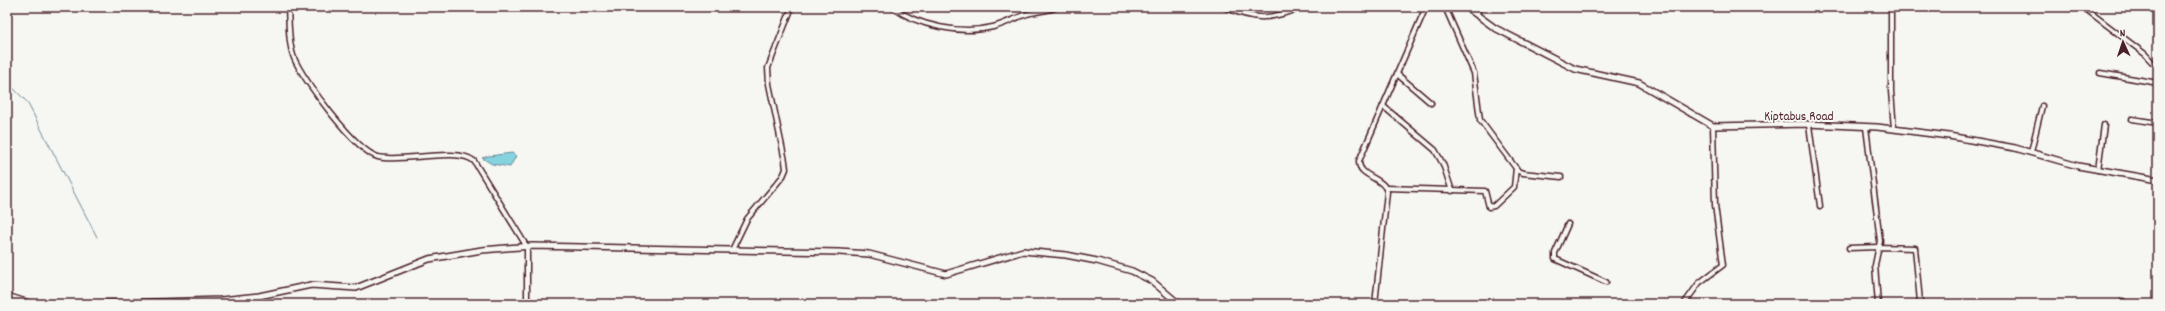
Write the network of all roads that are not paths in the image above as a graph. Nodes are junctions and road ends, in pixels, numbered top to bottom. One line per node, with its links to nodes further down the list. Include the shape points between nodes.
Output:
1 (288, 7): 37 (street, via 292,52 297,65 343,128 377,157 460,156 473,160)
2 (792, 7): 40 (street, via 768,72 785,172 747,220)
3 (892, 7): 4 (street, via 907,17 927,24 982,29)
4 (1058, 7)
5 (1224, 7): 6 (street, via 1259,18 1273,17)
6 (1304, 7)
7 (1426, 7): 16 (street)
8 (1445, 7): 29 (street, via 1474,73 1480,120)
9 (1466, 7): 13 (street)
10 (1479, 7): 13 (street)
11 (1891, 7): 27 (street, via 1890,62)
12 (2083, 7): 14 (street)
13 (1477, 15): 25 (street, via 1495,28 1575,69 1639,82)
14 (2152, 62)
15 (2100, 73): 17 (street)
16 (1397, 74): 18 (street); 19 (street)
17 (2158, 83)
18 (1431, 103)
19 (1383, 106): 33 (street, via 1358,163 1362,171); 34 (street, via 1435,150 1443,164)
20 (2042, 106): 28 (street)
21 (2132, 119): 22 (street)
22 (2158, 123)
23 (1809, 125): 25 (street, Kiptabus Road); 26 (street, Kiptabus Road); 35 (street)
24 (2104, 125): 30 (street)
25 (1712, 126): 49 (street, via 1716,205 1723,265 1699,283)
26 (1866, 127): 27 (street, Kiptabus Road); 39 (street)
27 (1894, 129): 28 (street, Kiptabus Road, via 1977,140)
28 (2031, 152): 30 (street, Kiptabus Road)
29 (1516, 168): 31 (street, via 1523,173); 34 (street, via 1514,187 1494,206 1489,206 1485,191)
30 (2098, 170): 32 (street, Kiptabus Road)
31 (1561, 177)
32 (2158, 180)
33 (1386, 188): 34 (street); 48 (street, via 1386,214)
34 (1452, 191)
35 (1820, 206)
36 (1568, 224): 41 (street, via 1555,253 1555,260)
37 (527, 247): 40 (street); 45 (street, via 482,250 429,259 356,288 311,285 259,296 221,300); 46 (street)
38 (1849, 248): 39 (street)
39 (1880, 248): 43 (street, via 1915,248); 50 (street, via 1875,265)
40 (732, 250): 47 (street, via 869,254 946,274 1023,251 1066,254 1132,271 1152,281)
41 (1606, 282)
42 (7, 296): 44 (street)
43 (1920, 302)
44 (32, 304)
45 (93, 304)
46 (527, 304)
47 (1179, 304)
48 (1375, 304)
49 (1684, 304)
50 (1878, 304)

